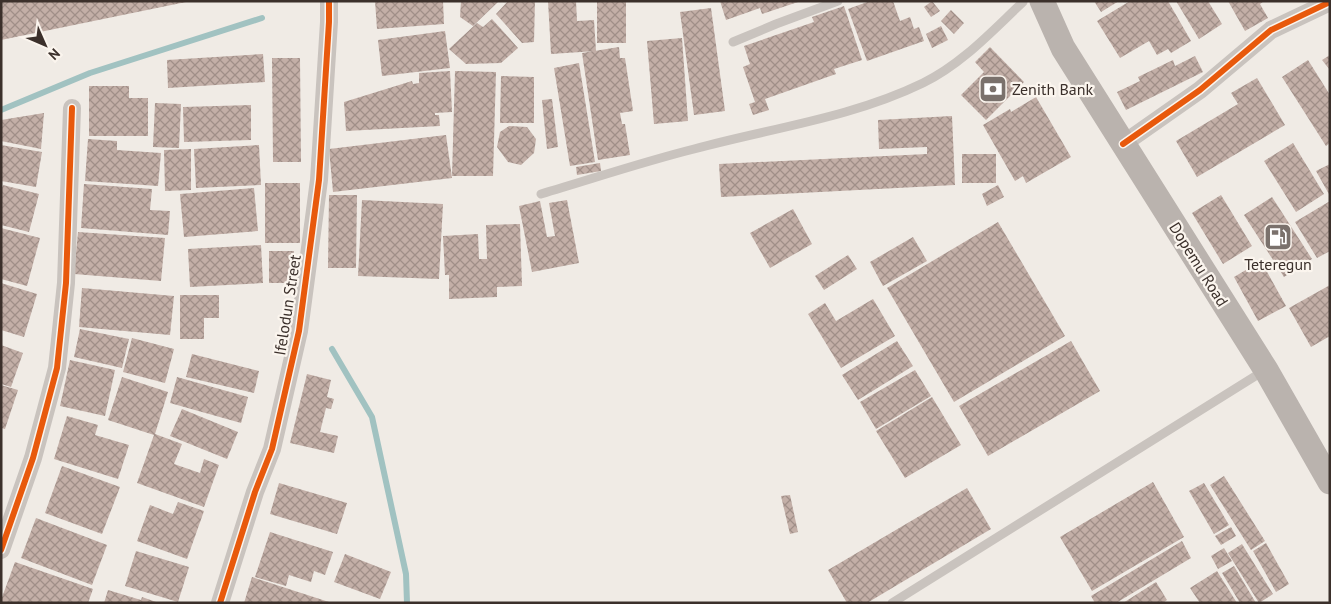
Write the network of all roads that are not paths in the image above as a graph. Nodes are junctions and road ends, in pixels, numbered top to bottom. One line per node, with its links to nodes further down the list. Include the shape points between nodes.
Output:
1 (329, 1): 14 (street, Ifelodun Street, via 319,180 299,331 272,449)
2 (838, 1): 6 (lane)
3 (1042, 1): 7 (main road)
4 (1023, 2): 7 (main road); 10 (lane, via 962,58 924,82 880,101 841,114 694,149)
5 (1330, 2): 9 (street, via 1271,30 1200,90)
6 (733, 42)
7 (1063, 48): 9 (main road, Dopemu Road)
8 (72, 108): 13 (street, via 66,283 57,368 32,458)
9 (1123, 144): 11 (main road, Dopemu Road)
10 (541, 194)
11 (1266, 370): 12 (main road, Dopemu Road); 15 (lane)
12 (1330, 482)
13 (1, 550)
14 (220, 603)
15 (892, 603)

